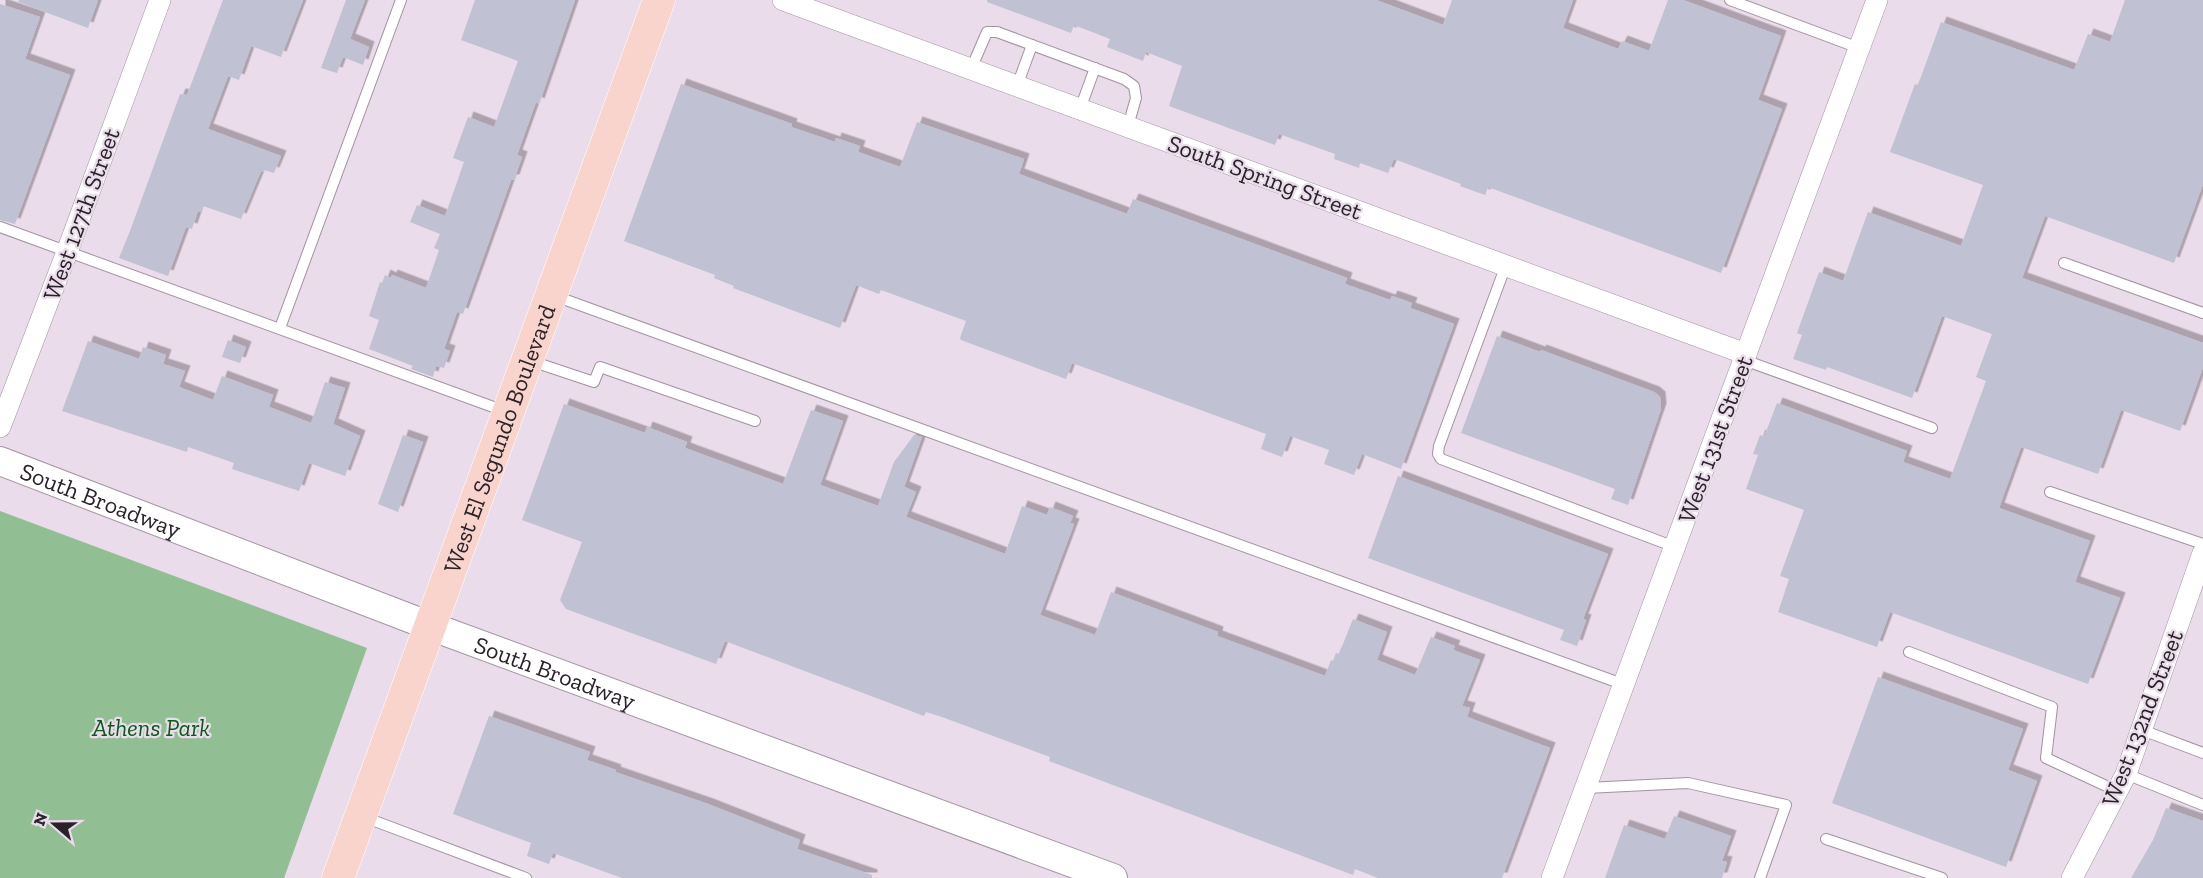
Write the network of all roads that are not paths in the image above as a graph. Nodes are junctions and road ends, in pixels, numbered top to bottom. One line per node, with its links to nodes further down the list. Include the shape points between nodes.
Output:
1 (160, 0): 15 (street, West 127th Street)
2 (401, 0): 20 (lane)
3 (659, 0): 18 (main road, West El Segundo Boulevard)
4 (783, 0): 10 (street, South Spring Street)
5 (1730, 0): 8 (lane)
6 (1877, 0): 8 (street, West 131st Street)
7 (1032, 45): 9 (lane); 10 (lane, via 987,32); 11 (lane)
8 (1859, 48): 21 (street, West 131st Street)
9 (1095, 68): 12 (lane); 13 (lane, via 1134,86 1136,98)
10 (971, 69): 11 (street, South Spring Street)
11 (1017, 86): 12 (street, South Spring Street)
12 (1080, 109): 13 (street, South Spring Street)
13 (1128, 126): 17 (street, South Spring Street)
14 (0, 227): 15 (lane)
15 (67, 252): 20 (lane); 25 (street, West 127th Street)
16 (2064, 263): 19 (lane)
17 (1506, 265): 21 (street, South Spring Street); 30 (lane, via 1438,454 1442,459)
18 (552, 295): 22 (main road, West El Segundo Boulevard); 34 (lane)
19 (2203, 313)
20 (280, 328): 23 (lane)
21 (1745, 357): 26 (lane); 30 (street, West 131st Street)
22 (528, 360): 23 (main road, West El Segundo Boulevard); 24 (lane, via 594,381 600,368)
23 (509, 412): 32 (main road, West El Segundo Boulevard)
24 (755, 421)
25 (0, 427)
26 (1932, 428)
27 (0, 461): 32 (main road, South Broadway)
28 (2050, 492): 29 (lane)
29 (2203, 544)
30 (1675, 547): 34 (street, West 131st Street)
31 (2203, 553): 35 (street, West 132nd Street)
32 (430, 626): 40 (main road, West El Segundo Boulevard); 44 (main road, South Broadway)
33 (1909, 652): 37 (lane, via 2052,707 2046,758)
34 (1625, 685): 38 (street, West 131st Street)
35 (2142, 730): 36 (lane); 37 (street, West 132nd Street)
36 (2203, 753)
37 (2122, 783): 39 (lane); 48 (street, West 132nd Street)
38 (1586, 788): 45 (street, West 131st Street); 46 (lane, via 1688,783 1786,805)
39 (2203, 805)
40 (361, 815): 42 (main road, West El Segundo Boulevard); 43 (lane)
41 (1826, 839): 47 (lane)
42 (338, 878)
43 (526, 878)
44 (1113, 878)
45 (1552, 878)
46 (1760, 878)
47 (1942, 878)
48 (2072, 878)

